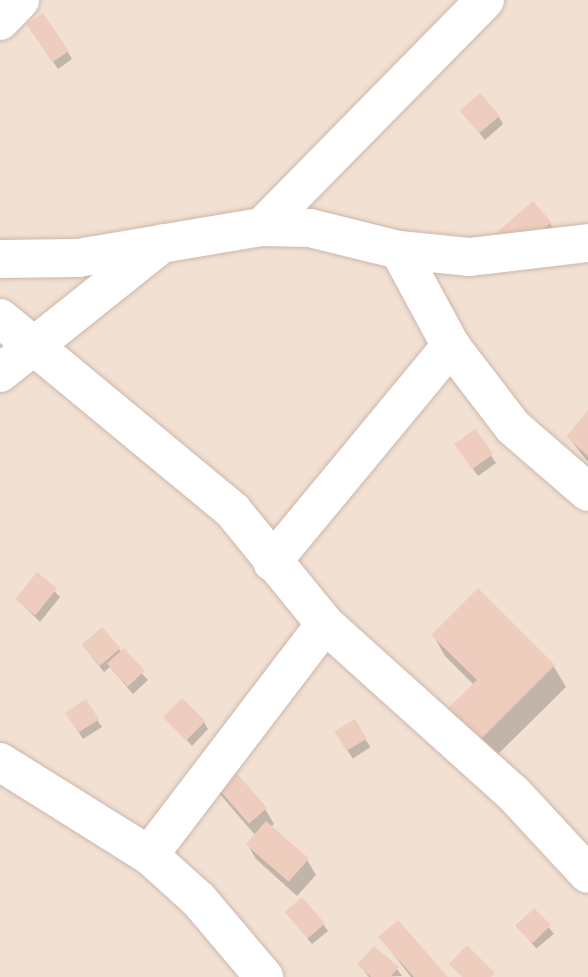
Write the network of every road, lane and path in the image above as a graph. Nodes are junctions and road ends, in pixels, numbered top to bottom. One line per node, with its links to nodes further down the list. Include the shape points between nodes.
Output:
1 (20, 0): 3 (street)
2 (485, 0): 4 (street)
3 (0, 21)
4 (262, 227): 5 (street); 7 (street, via 310,228)
5 (166, 241): 8 (street, via 78,258); 11 (street)
6 (588, 243): 7 (street, via 469,257)
7 (399, 250): 10 (street)
8 (0, 259)
9 (0, 318): 11 (street)
10 (450, 346): 13 (street, via 513,427); 14 (street)
11 (34, 348): 12 (street); 14 (street, via 233,511)
12 (0, 373)
13 (588, 492)
14 (272, 562): 15 (street)
15 (325, 624): 17 (street); 18 (street, via 513,793)
16 (0, 762): 17 (street)
17 (149, 855): 19 (street, via 199,900)
18 (588, 874)
19 (264, 977)

